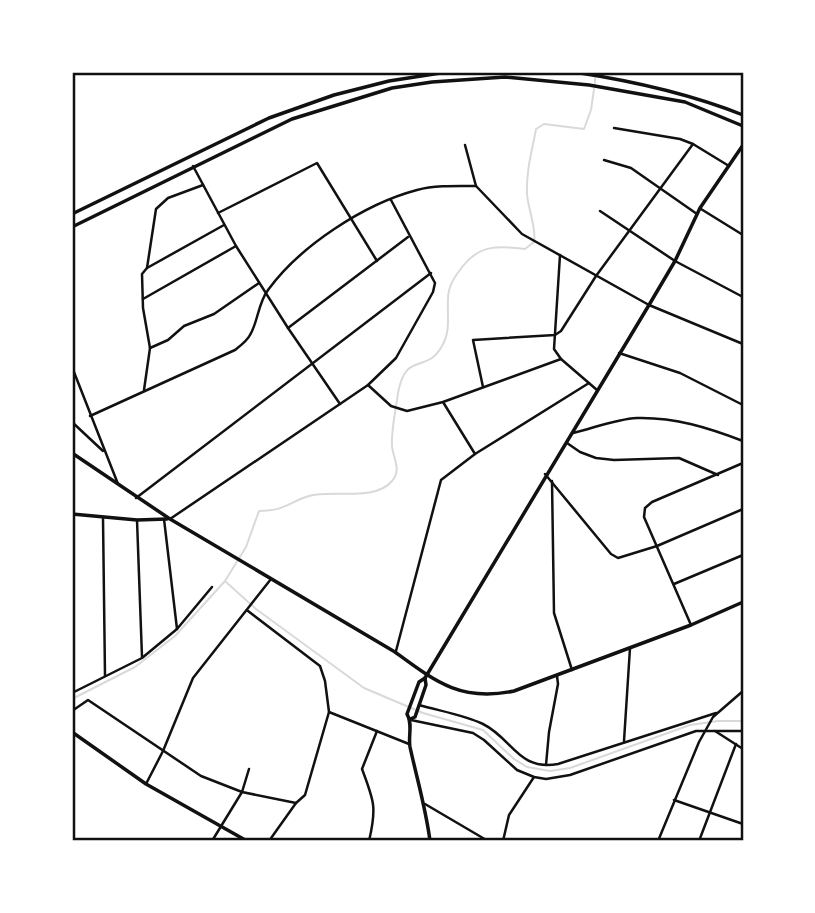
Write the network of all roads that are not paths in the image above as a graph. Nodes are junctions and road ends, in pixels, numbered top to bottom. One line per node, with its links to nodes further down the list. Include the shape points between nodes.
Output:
1 (447, 72): 19 (street, via 334,95 270,118)
2 (574, 72): 3 (street, via 646,84)
3 (743, 115)
4 (743, 126): 10 (street, via 685,102 589,85 505,77 432,82 352,99 292,119)
5 (614, 128): 6 (street)
6 (693, 144): 11 (street); 14 (street)
7 (466, 145): 13 (street)
8 (743, 145): 11 (street)
9 (604, 160): 14 (street, via 631,168)
10 (193, 166): 12 (street); 23 (street)
11 (729, 167): 16 (street)
12 (204, 185): 18 (street); 31 (street, via 168,198 156,209)
13 (476, 186): 15 (street, via 418,190); 28 (street, via 522,234)
14 (661, 188): 20 (street); 24 (street)
15 (391, 200): 21 (street); 26 (street)
16 (700, 208): 20 (street); 25 (street)
17 (600, 212): 24 (street)
18 (218, 213): 21 (street, via 317,163); 22 (street)
19 (72, 214)
20 (698, 214): 30 (street)
21 (351, 219): 29 (street); 35 (street, via 320,237)
22 (224, 225): 27 (street); 31 (street)
23 (72, 226)
24 (629, 232): 30 (street); 33 (street)
25 (743, 234)
26 (409, 237): 29 (street); 32 (street)
27 (236, 246): 34 (street); 37 (street)
28 (560, 255): 33 (street); 40 (street)
29 (377, 261): 39 (street)
30 (675, 261): 36 (street); 38 (street)
31 (147, 268): 37 (street, via 142,274)
32 (431, 274): 45 (street); 48 (street, via 435,282 432,292 397,358)
33 (596, 276): 38 (street); 40 (street)
34 (260, 283): 35 (street); 42 (street)
35 (265, 293): 39 (street); 51 (street, via 250,335 235,350)
36 (743, 297)
37 (143, 299): 42 (street)
38 (649, 305): 41 (street); 43 (street)
39 (288, 328): 45 (street)
40 (555, 335): 44 (street, via 554,349); 49 (street, via 473,340)
41 (743, 344)
42 (150, 348): 51 (street)
43 (619, 353): 50 (street); 54 (street, via 680,373)
44 (561, 359): 47 (street); 49 (street)
45 (313, 365): 53 (street); 68 (street)
46 (72, 367): 55 (street)
47 (589, 383): 50 (street); 62 (street)
48 (368, 385): 52 (street, via 391,406 407,411); 53 (street)
49 (483, 387): 52 (street)
50 (597, 390): 57 (street)
51 (144, 392): 55 (street)
52 (443, 402): 62 (street)
53 (340, 404): 73 (street)
54 (743, 405)
55 (90, 416): 61 (street)
56 (72, 422): 61 (street)
57 (570, 434): 58 (street, via 635,418 705,427); 59 (street)
58 (743, 441)
59 (565, 442): 64 (street); 65 (street, via 596,458 678,458)
60 (72, 453): 67 (street)
61 (105, 453): 67 (street)
62 (475, 454): 86 (street, via 441,480)
63 (743, 463): 65 (street)
64 (545, 474): 66 (street); 90 (street)
65 (718, 475): 76 (street, via 648,505 644,517)
66 (552, 481): 76 (street, via 614,557); 88 (street, via 554,613)
67 (120, 487): 68 (street)
68 (136, 498): 73 (street)
69 (743, 509): 76 (street)
70 (72, 514): 71 (street); 75 (street)
71 (103, 517): 74 (street); 89 (street)
72 (164, 519): 73 (street); 74 (street); 84 (street)
73 (170, 519): 78 (street)
74 (137, 520): 87 (street)
75 (72, 524)
76 (657, 546): 79 (street)
77 (743, 555): 79 (street)
78 (271, 579): 82 (street); 86 (street)
79 (674, 584): 83 (street)
80 (212, 587): 84 (street)
81 (743, 602): 83 (street)
82 (248, 610): 96 (street, via 320,666); 108 (street, via 193,678)
83 (691, 625): 85 (street)
84 (177, 629): 87 (street)
85 (630, 648): 88 (street); 104 (street)
86 (395, 652): 90 (street)
87 (142, 658): 89 (street)
88 (572, 670): 91 (street)
89 (105, 676): 93 (street)
90 (426, 676): 91 (street, via 457,690 492,696); 94 (street); 98 (street, via 419,682)
91 (556, 676): 109 (street)
92 (743, 691): 97 (street)
93 (72, 693)
94 (419, 706): 98 (street); 109 (street, via 482,723 524,760)
95 (72, 711): 108 (street, via 88,700)
96 (329, 712): 101 (street); 115 (street, via 305,795)
97 (716, 713): 99 (street); 104 (street)
98 (411, 717): 105 (street); 111 (street, via 477,735 512,767)
99 (706, 730): 102 (street); 111 (street, via 564,777); 114 (street)
100 (743, 730): 102 (street)
101 (377, 731): 105 (street); 123 (street, via 362,769 375,814)
102 (715, 731): 106 (street)
103 (72, 732): 112 (street)
104 (624, 741): 109 (street)
105 (410, 744): 116 (street)
106 (736, 744): 107 (street); 117 (street)
107 (743, 749)
108 (163, 751): 112 (street); 113 (street, via 201,776)
109 (546, 765)
110 (249, 769): 113 (street)
111 (534, 777): 126 (street, via 509,815)
112 (146, 784): 119 (street)
113 (242, 792): 115 (street); 119 (street)
114 (674, 800): 117 (street); 127 (street)
115 (296, 803): 122 (street)
116 (425, 804): 124 (street); 125 (street)
117 (709, 812): 118 (street); 128 (street)
118 (743, 824)
119 (220, 827): 120 (street); 121 (street)
120 (212, 841)
121 (247, 841)
122 (269, 841)
123 (369, 841)
124 (430, 841)
125 (488, 841)
126 (503, 841)
127 (658, 841)
128 (699, 841)

